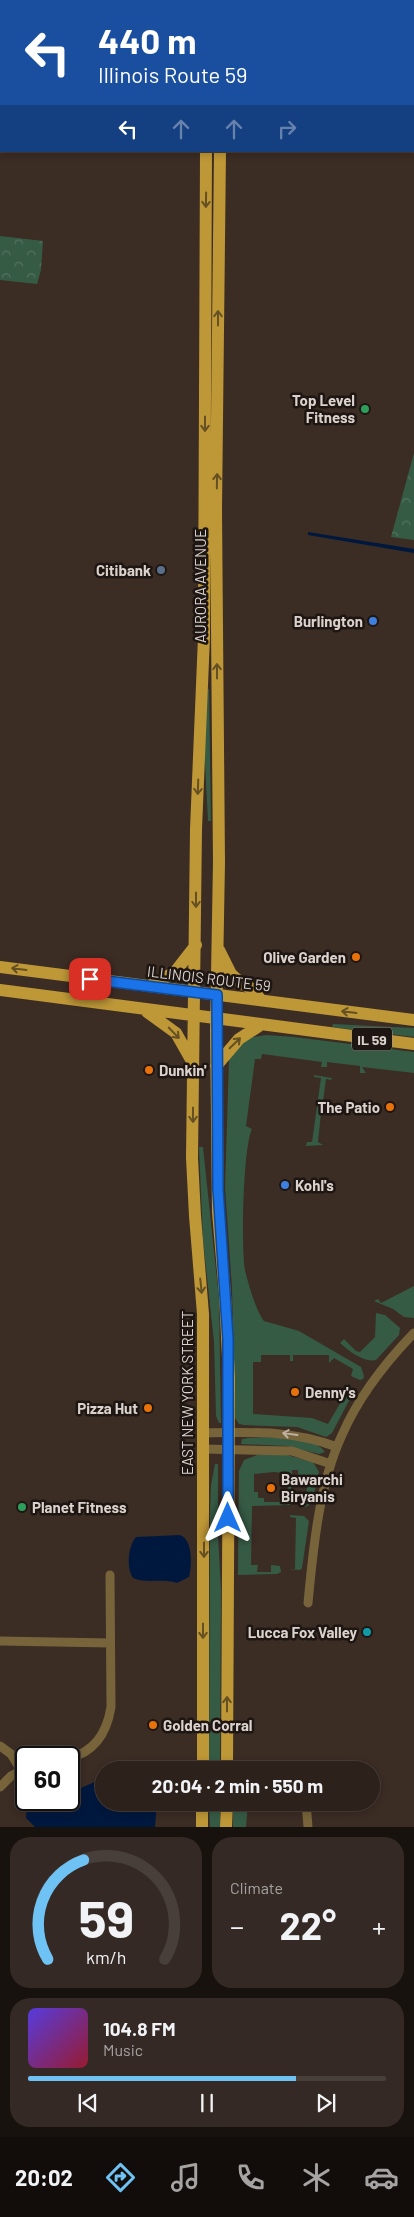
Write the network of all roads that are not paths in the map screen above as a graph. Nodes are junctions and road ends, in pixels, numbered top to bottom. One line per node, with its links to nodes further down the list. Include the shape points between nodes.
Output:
1 (206, 152): 3 (main road, AURORA AVENUE, one-way to 3, via 204,637 196,829)
2 (220, 152): 4 (main road, AURORA AVENUE, one-way to 2, via 216,510)
3 (196, 945): 6 (main road, via 175,972); 8 (main road, AURORA AVENUE)
4 (218, 948): 9 (main road, AURORA AVENUE); 10 (main road, via 231,974)
5 (0, 967): 6 (main road, ILLINOIS ROUTE 59 / IL 59, one-way to 5)
6 (148, 986): 8 (main road, ILLINOIS ROUTE 59 / IL 59)
7 (0, 990): 11 (main road, IL 59)
8 (194, 992): 9 (main road, ILLINOIS ROUTE 59 / IL 59); 12 (main road, AURORA AVENUE)
9 (217, 995): 10 (main road, ILLINOIS ROUTE 59 / IL 59); 13 (main road, AURORA AVENUE)
10 (261, 1000): 14 (main road, ILLINOIS ROUTE 59 / IL 59, one-way to 10)
11 (145, 1010): 12 (main road, IL 59); 17 (main road, one-way to 17, via 176,1033)
12 (194, 1017): 13 (main road, IL 59); 17 (main road, EAST NEW YORK STREET)
13 (216, 1020): 15 (main road, IL 59); 18 (main road)
14 (414, 1020)
15 (259, 1026): 16 (main road, IL 59); 18 (main road, one-way to 15, via 239,1039)
16 (414, 1044)
17 (193, 1063): 20 (main road, EAST NEW YORK STREET, one-way to 20, via 193,1189 203,1314)
18 (216, 1066): 21 (main road, via 218,1212 228,1339)
19 (414, 1333): 22 (street, via 366,1392)
20 (204, 1433): 21 (street); 23 (main road, EAST NEW YORK STREET)
21 (228, 1433): 22 (street, one-way to 21, via 282,1433); 24 (main road)
22 (337, 1447): 25 (street)
23 (204, 1449): 24 (street); 33 (main road, EAST NEW YORK STREET, one-way to 33)
24 (228, 1450): 25 (street, via 292,1451); 34 (main road, one-way to 24)
25 (331, 1464): 27 (street)
26 (110, 1575): 29 (street)
27 (308, 1603)
28 (0, 1641): 29 (street)
29 (110, 1643): 31 (street, via 111,1707 106,1728 89,1749)
30 (0, 1746): 32 (street)
31 (80, 1753)
32 (15, 1759)
33 (202, 1761)
34 (227, 1761)
35 (15, 1774): 36 (street)
36 (0, 1787)
37 (202, 1811): 40 (main road)
38 (227, 1811): 41 (main road)
39 (307, 1811): 42 (street)
40 (202, 1827)
41 (226, 1827)
42 (308, 1827)

